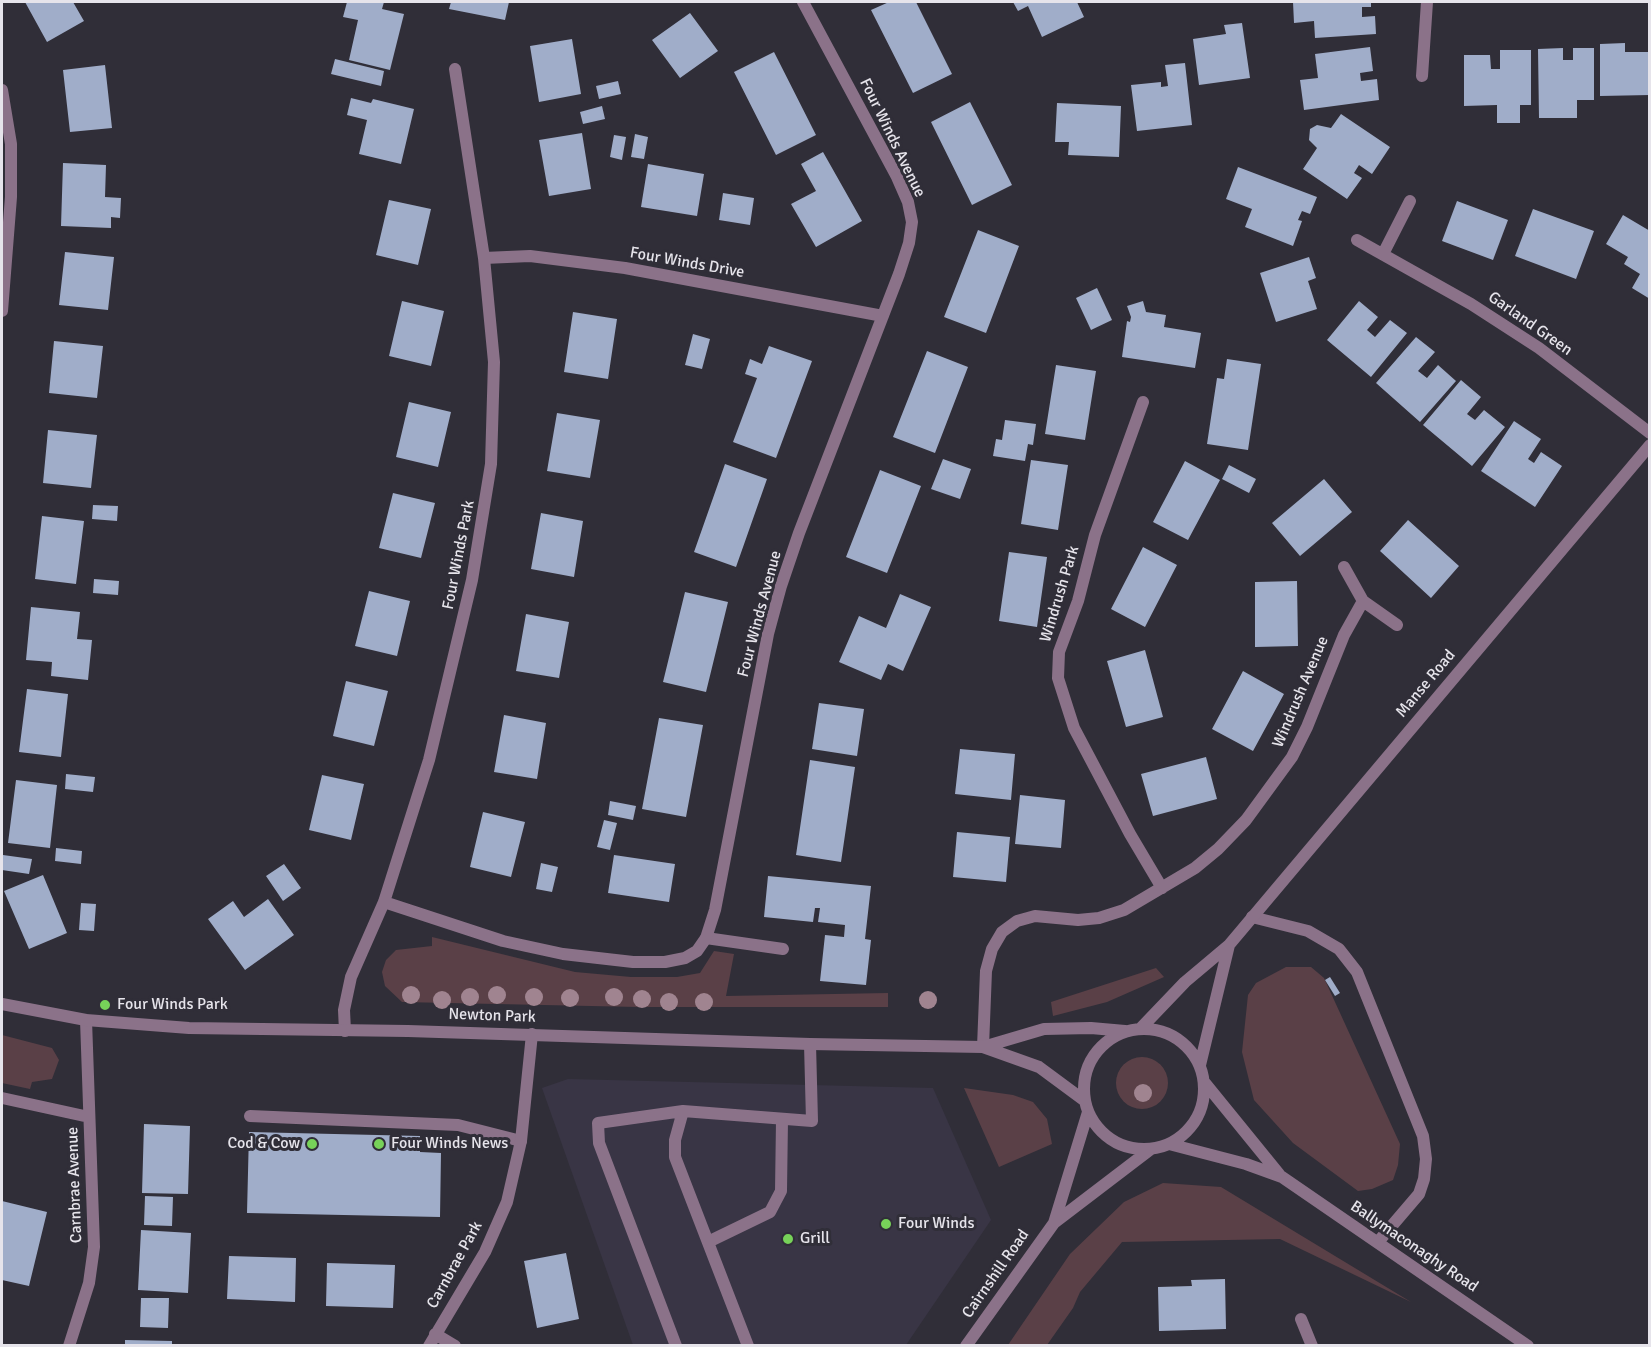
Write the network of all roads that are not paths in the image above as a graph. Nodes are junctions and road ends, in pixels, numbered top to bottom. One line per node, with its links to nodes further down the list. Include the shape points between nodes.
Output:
1 (803, 2): 11 (street, Four Winds Avenue, via 908,202 912,222 909,243)
2 (1427, 2): 4 (street)
3 (455, 69): 9 (street, Four Winds Park)
4 (1422, 76)
5 (2, 90): 10 (street, via 11,144 11,197)
6 (1410, 201): 8 (street)
7 (1357, 240): 8 (street, Garland Green)
8 (1383, 254): 13 (street, Garland Green, via 1539,348)
9 (484, 258): 11 (street, Four Winds Drive, via 530,256 625,268); 19 (street, Four Winds Park, via 495,409 485,514 429,760)
10 (2, 311)
11 (883, 316): 21 (street, Four Winds Avenue, via 781,586)
12 (1143, 402): 18 (street, Windrush Park, via 1095,535 1078,601 1059,652 1058,678 1074,728)
13 (1650, 433)
14 (1650, 445): 20 (street, Manse Road)
15 (1344, 567): 16 (street)
16 (1363, 601): 17 (street); 18 (street, Windrush Avenue, via 1344,635 1308,727 1271,789 1218,849)
17 (1397, 625)
18 (1162, 888): 31 (street, Windrush Avenue, via 1124,910 1099,918 1035,916 1017,921 1002,932 986,971)
19 (384, 902): 21 (street, Four Winds Avenue, via 503,941 563,954 633,962 685,958 697,951); 27 (street, Four Winds Park, via 351,977 344,1010)
20 (1252, 917): 22 (street, Manse Road); 46 (street, via 1308,931 1339,949 1358,972 1423,1136 1425,1179 1419,1194)
21 (706, 938): 23 (street)
22 (1229, 945): 26 (street, Manse Road, via 1185,982); 32 (street, Manse Road)
23 (783, 949)
24 (2, 1004): 25 (street, Newton Park)
25 (86, 1020): 27 (street, Newton Park, via 189,1029); 38 (street, Carnbrae Avenue)
26 (1141, 1028): 28 (street); 32 (street, via 1177,1037)
27 (345, 1031): 29 (street, Newton Park)
28 (1125, 1031): 31 (street, Newton Park, via 1044,1029); 35 (street, via 1096,1051 1088,1066 1084,1083)
29 (532, 1034): 30 (street, Newton Park); 40 (street, Carnbrae Park)
30 (810, 1044): 31 (street, Newton Park); 39 (street, via 812,1121)
31 (983, 1047): 35 (street, Newton Park, via 1039,1067)
32 (1200, 1065): 33 (street)
33 (1205, 1083): 41 (street, via 1204,1102 1197,1119 1185,1134); 43 (street, Ballymaconaghy Road)
34 (2, 1098): 38 (street)
35 (1086, 1106): 42 (street, via 1099,1128 1114,1141 1132,1148); 44 (street, Cairnshill Road)
36 (683, 1111): 39 (street); 45 (street, via 675,1157); 51 (street, via 598,1123 599,1143)
37 (250, 1116): 40 (street, via 458,1125)
38 (89, 1117): 49 (street, Carnbrae Avenue, via 94,1247 89,1283)
39 (782, 1120): 45 (street, via 781,1191 770,1212)
40 (521, 1141): 48 (street, Carnbrae Park, via 507,1202 489,1242)
41 (1169, 1144): 42 (street); 43 (street, Ballymaconaghy Road)
42 (1151, 1149): 44 (street, Cairnshill Road)
43 (1282, 1177): 46 (street, Ballymaconaghy Road)
44 (1054, 1223): 53 (street, Cairnshill Road)
45 (708, 1242): 52 (street)
46 (1378, 1242): 55 (street, Ballymaconaghy Road)
47 (1301, 1319): 54 (street)
48 (432, 1340): 50 (street, Carnbrae Park)
49 (69, 1346)
50 (455, 1346)
51 (676, 1346)
52 (748, 1346)
53 (966, 1346)
54 (1312, 1346)
55 (1528, 1346)

